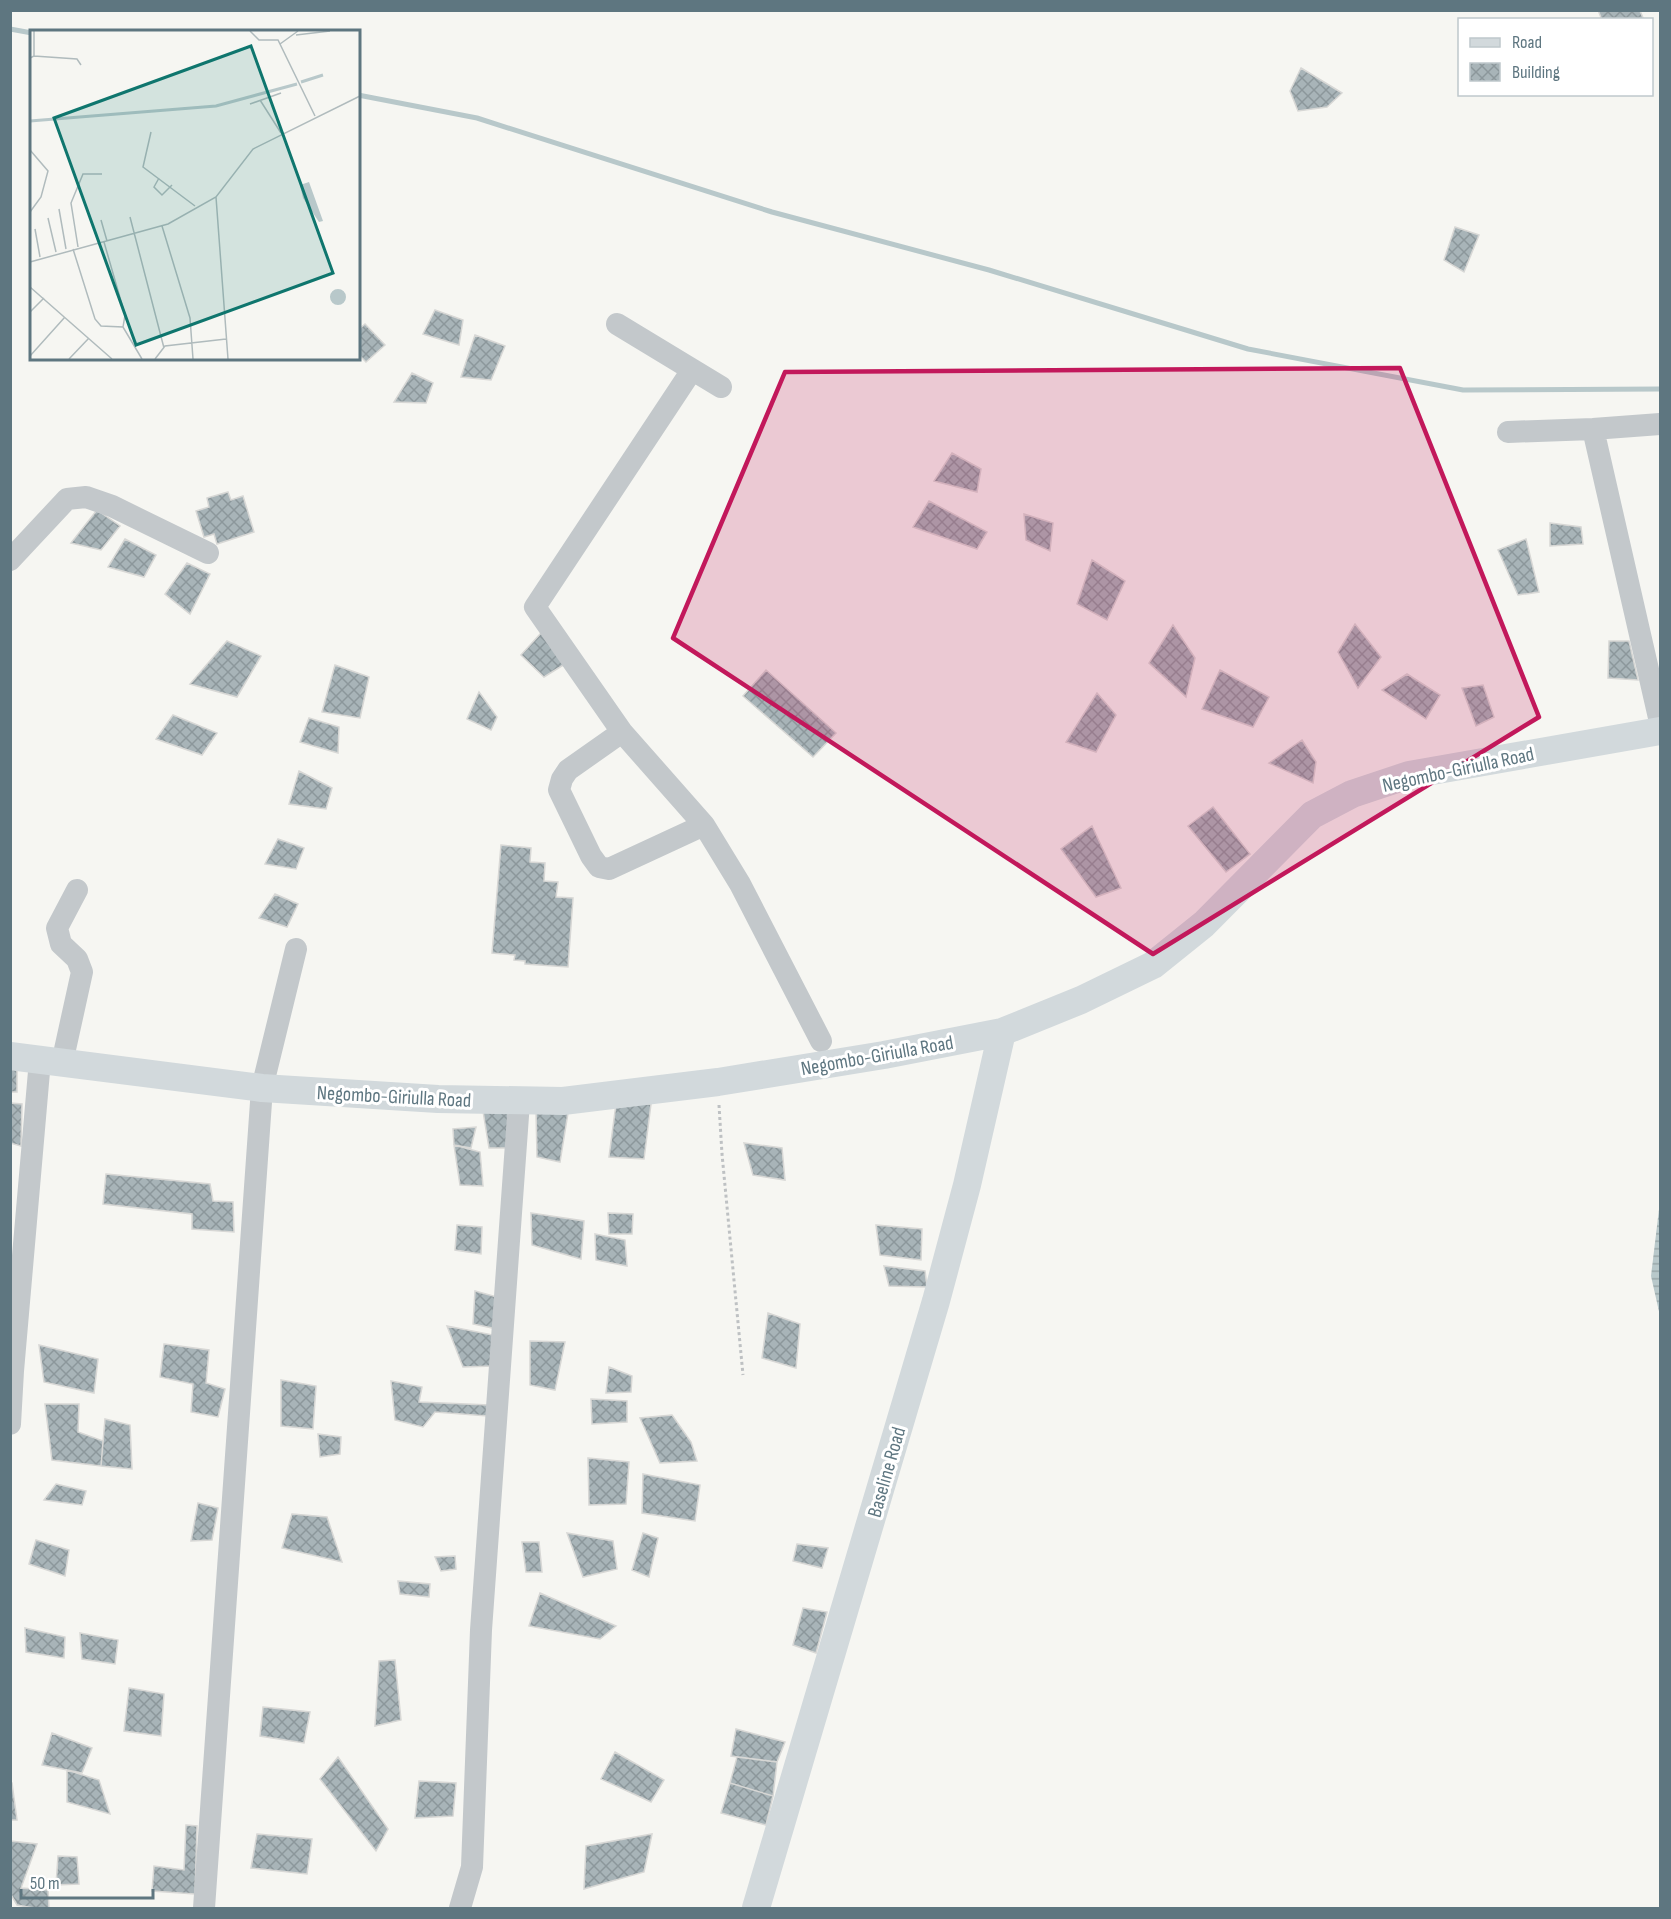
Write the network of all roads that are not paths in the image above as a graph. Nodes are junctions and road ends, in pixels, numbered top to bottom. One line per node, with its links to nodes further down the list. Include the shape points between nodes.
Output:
1 (617, 324): 2 (street)
2 (692, 370): 3 (street); 11 (street, via 535,607)
3 (721, 387)
4 (1660, 424): 5 (street)
5 (1593, 429): 6 (street); 9 (street)
6 (1508, 432)
7 (208, 553): 8 (street, via 86,497 68,499)
8 (10, 560)
9 (1660, 722)
10 (1660, 731): 15 (main road, Negombo-Giriulla Road, via 1409,775 1352,794 1312,815 1204,924 1153,965)
11 (622, 732): 12 (street); 12 (street, via 568,770 559,790 599,867 609,869)
12 (704, 825): 16 (street, via 740,884)
13 (78, 890): 18 (street, via 57,928 61,944 77,959 82,972)
14 (296, 949): 19 (street)
15 (1002, 1032): 20 (main road, Negombo-Giriulla Road, via 718,1082 564,1101); 24 (main road, Baseline Road, via 936,1301)
16 (821, 1041)
17 (10, 1056): 18 (main road, Negombo-Giriulla Road)
18 (51, 1062): 19 (main road, Negombo-Giriulla Road); 21 (street)
19 (262, 1088): 20 (main road, Negombo-Giriulla Road); 22 (street)
20 (519, 1102): 23 (street, via 481,1630 472,1867)
21 (10, 1424)
22 (204, 1908)
23 (460, 1908)
24 (756, 1908)

